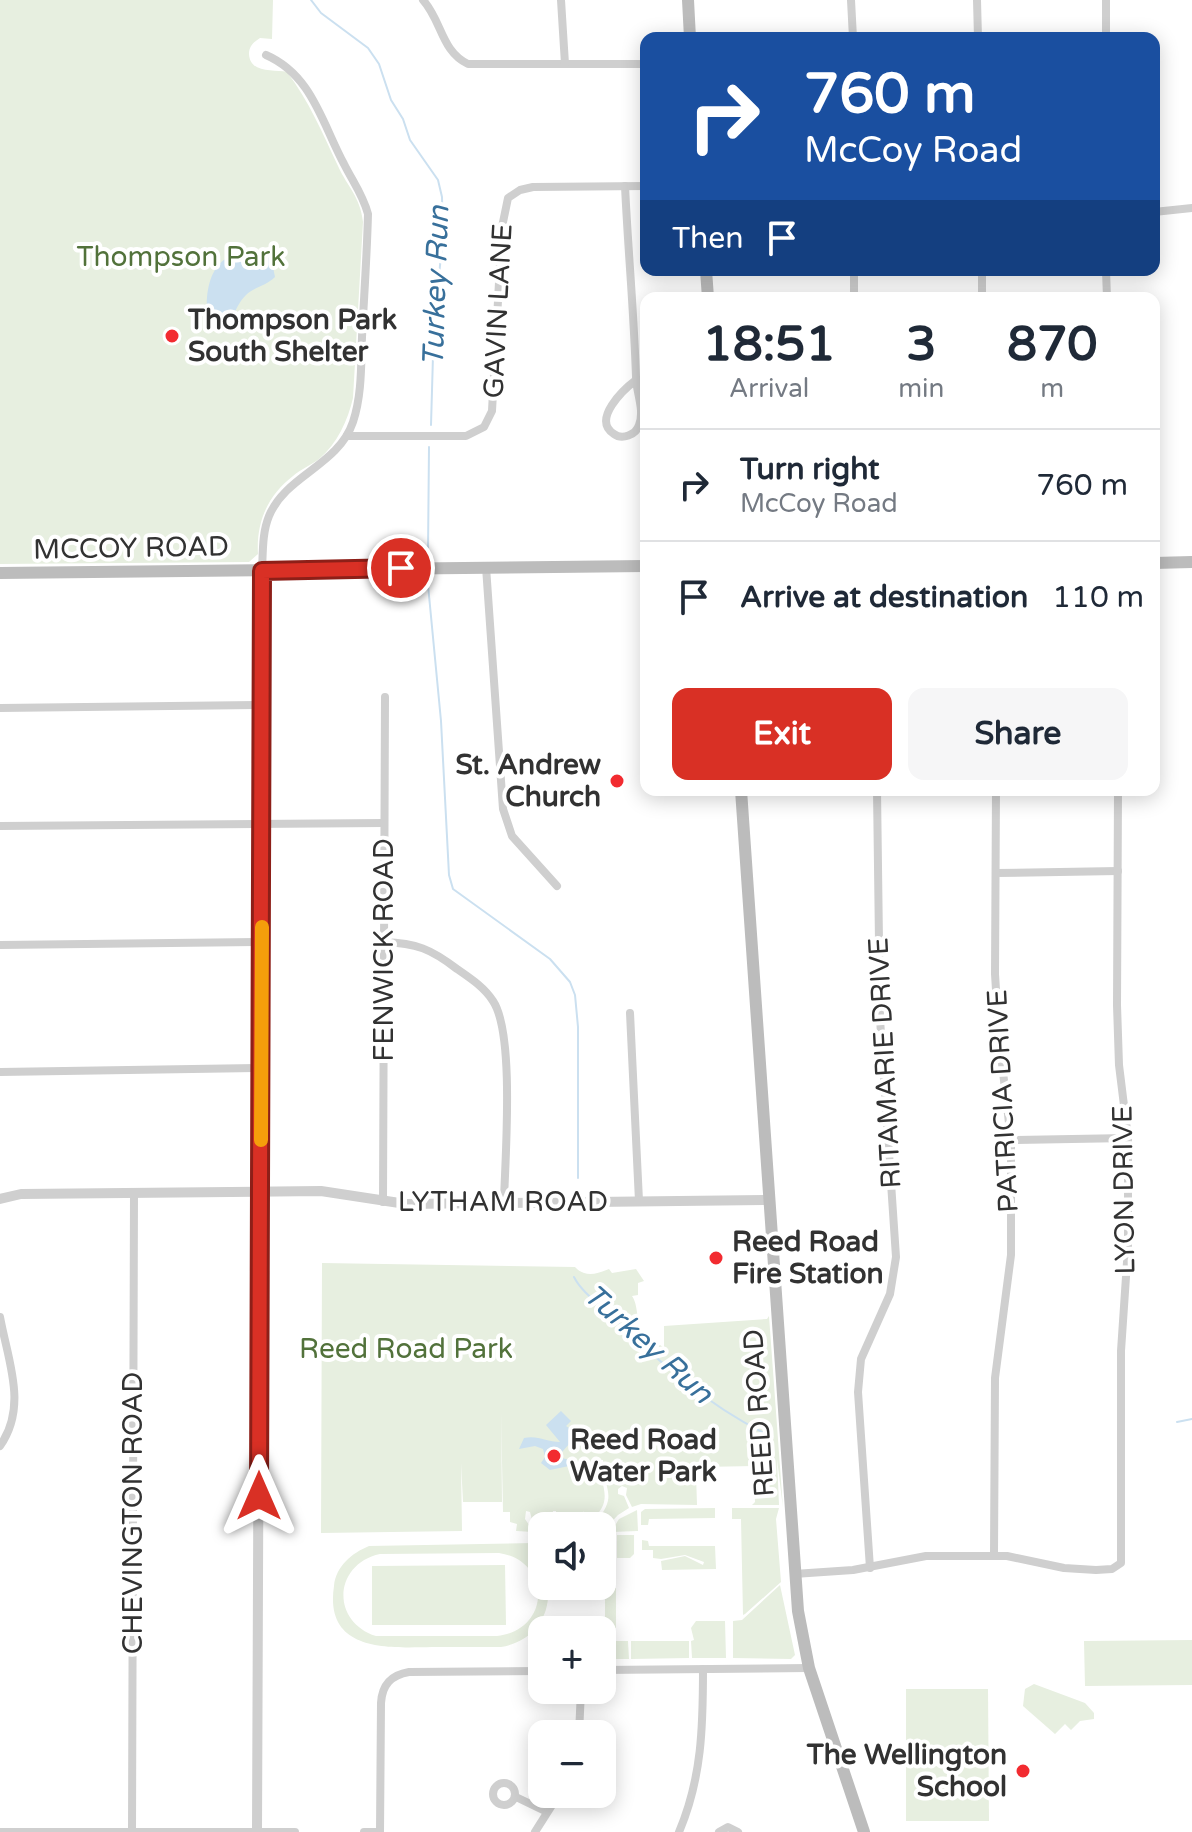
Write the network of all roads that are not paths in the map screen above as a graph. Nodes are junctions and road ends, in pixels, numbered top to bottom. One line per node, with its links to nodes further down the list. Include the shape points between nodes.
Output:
1 (423, 0): 12 (street, via 446,46 468,64)
2 (561, 0): 12 (street)
3 (688, 0): 7 (main road)
4 (851, 0): 8 (street)
5 (977, 0): 9 (street)
6 (1106, 0): 10 (street)
7 (690, 32)
8 (853, 32)
9 (978, 32)
10 (1106, 32)
11 (266, 55): 19 (street, via 286,64 315,102 368,214 360,384)
12 (565, 64): 13 (street)
13 (640, 64)
14 (625, 186): 15 (street); 18 (street); 19 (street, GAVIN LANE, via 533,187 508,198 489,422 466,436)
15 (640, 186)
16 (1192, 208): 17 (street)
17 (1160, 211)
18 (636, 380): 18 (street, via 607,413 614,434 628,436 640,424)
19 (347, 436): 24 (street, via 276,504 264,532)
20 (1192, 562): 21 (main road)
21 (1160, 563)
22 (640, 566): 23 (main road, MCCOY ROAD)
23 (486, 567): 24 (main road, MCCOY ROAD); 38 (street, via 503,809 512,836)
24 (262, 571): 25 (main road, MCCOY ROAD); 27 (street)
25 (0, 573)
26 (385, 697): 33 (street, FENWICK ROAD)
27 (262, 705): 28 (street); 34 (street)
28 (0, 708)
29 (741, 796): 50 (main road, REED ROAD)
30 (877, 796): 57 (street, RITAMARIE DRIVE, via 880,1019 896,1257 890,1294 861,1359 858,1392)
31 (996, 796): 37 (street, PATRICIA DRIVE)
32 (1118, 796): 36 (street, LYON DRIVE)
33 (384, 823): 34 (street); 40 (street, FENWICK ROAD)
34 (262, 824): 35 (street); 39 (street)
35 (0, 826)
36 (1118, 871): 37 (street); 45 (street, LYON DRIVE, via 1119,1065)
37 (996, 873): 46 (street, PATRICIA DRIVE, via 997,999)
38 (557, 886)
39 (262, 942): 41 (street); 43 (street)
40 (384, 942): 52 (street, FENWICK ROAD); 53 (street, via 416,945 437,954 480,986 499,1011 506,1041)
41 (0, 945)
42 (630, 1013): 51 (street)
43 (261, 1068): 44 (street); 47 (street)
44 (0, 1072)
45 (1128, 1138): 46 (street); 56 (street, LYON DRIVE, via 1122,1560 1112,1569 1096,1570)
46 (1011, 1140): 56 (street, PATRICIA DRIVE, via 1010,1276 995,1378)
47 (261, 1192): 48 (street, LYTHAM ROAD); 52 (street, LYTHAM ROAD, via 321,1191); 69 (street)
48 (134, 1193): 49 (street, LYTHAM ROAD, via 21,1194); 68 (street, CHEVINGTON ROAD)
49 (0, 1199)
50 (769, 1200): 51 (street, LYTHAM ROAD); 58 (main road, REED ROAD)
51 (639, 1201): 53 (street, LYTHAM ROAD)
52 (383, 1202): 53 (street, LYTHAM ROAD)
53 (504, 1202)
54 (0, 1317): 55 (street, via 16,1399 9,1432)
55 (0, 1446)
56 (994, 1555): 57 (street, via 926,1556)
57 (870, 1568): 58 (street)
58 (794, 1574): 59 (main road, REED ROAD)
59 (809, 1668): 60 (street); 76 (main road, REED ROAD)
60 (703, 1669): 61 (street); 66 (street, via 701,1758)
61 (616, 1670)
62 (528, 1671): 72 (street, via 414,1672 389,1681 381,1703)
63 (516, 1797): 65 (street)
64 (550, 1808): 65 (street)
65 (547, 1812): 73 (street)
66 (682, 1831)
67 (0, 1832): 68 (street)
68 (132, 1832): 69 (street)
69 (257, 1832): 70 (street)
70 (295, 1832)
71 (364, 1832): 72 (street)
72 (380, 1832)
73 (535, 1832)
74 (719, 1832): 75 (street, via 728,1827)
75 (738, 1832)
76 (864, 1832)

